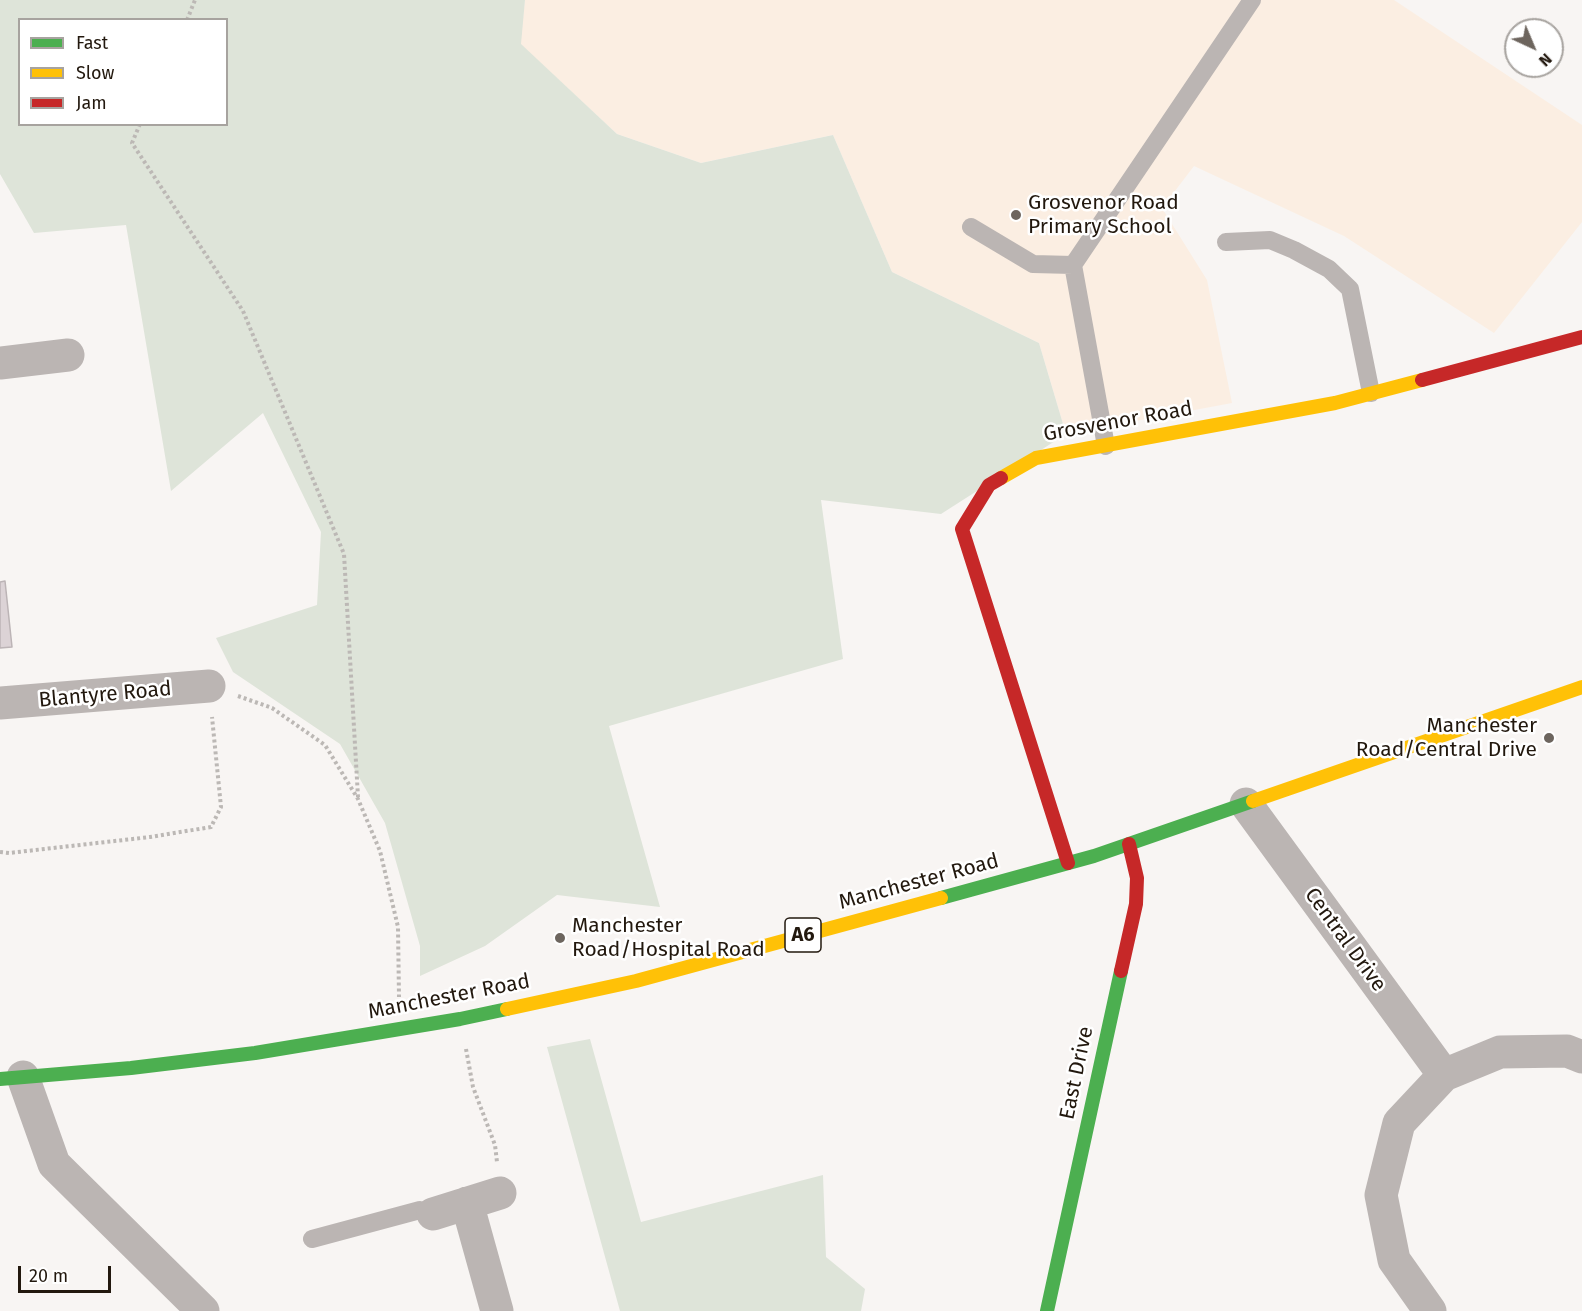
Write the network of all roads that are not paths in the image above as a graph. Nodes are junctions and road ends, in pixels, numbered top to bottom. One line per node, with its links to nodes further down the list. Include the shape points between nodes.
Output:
1 (1252, 0): 4 (lane)
2 (971, 227): 4 (lane, via 1033,264)
3 (1226, 242): 8 (lane, via 1270,240 1329,269 1350,289)
4 (1073, 265): 9 (lane)
5 (1582, 337): 8 (main road, Grosvenor Road)
6 (68, 355): 7 (street)
7 (0, 363)
8 (1371, 393): 9 (main road, Grosvenor Road)
9 (1106, 446): 15 (main road, Grosvenor Road, via 1036,458 989,485 962,529)
10 (209, 686): 12 (street, Blantyre Road)
11 (1582, 687): 13 (main road, Manchester Road / A6)
12 (0, 703)
13 (1246, 804): 14 (main road, Manchester Road / A6); 17 (street, Central Drive)
14 (1129, 844): 15 (main road, Manchester Road / A6); 25 (main road, East Drive, via 1137,878 1136,904)
15 (1068, 863): 18 (main road, Manchester Road / A6, via 636,981 460,1018 255,1053)
16 (1582, 1057): 17 (street, via 1567,1051 1500,1052)
17 (1444, 1075): 26 (street, via 1399,1123 1381,1195 1394,1260)
18 (12, 1078): 23 (street, via 54,1164)
19 (500, 1193): 20 (street)
20 (467, 1203): 21 (street); 24 (street)
21 (433, 1214): 22 (lane, via 420,1210)
22 (312, 1239)
23 (203, 1311)
24 (497, 1311)
25 (1047, 1311)
26 (1430, 1311)

